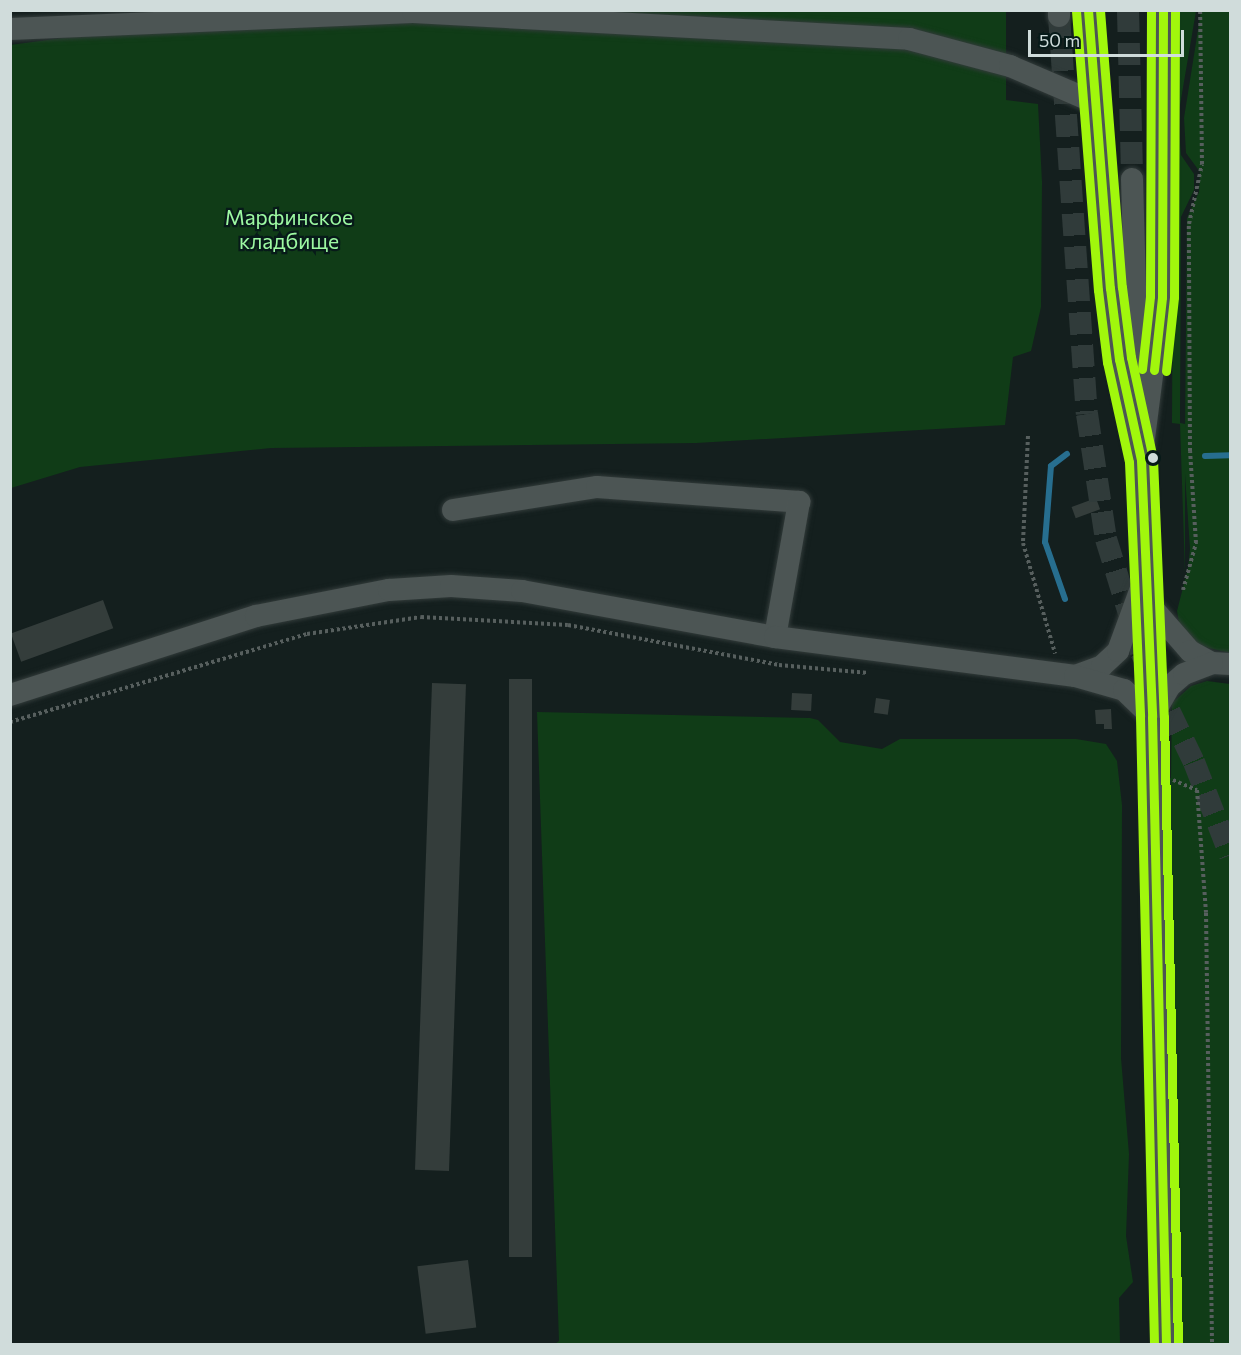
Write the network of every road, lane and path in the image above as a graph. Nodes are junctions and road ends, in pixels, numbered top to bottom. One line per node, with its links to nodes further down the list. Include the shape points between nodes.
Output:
1 (1088, 10): 5 (street)
2 (1163, 10): 8 (street, via 1162,297)
3 (1200, 10): 11 (path, via 1202,164 1189,224 1190,452 1196,543)
4 (10, 29): 5 (street, via 413,12 909,39 1010,66)
5 (1094, 102): 8 (street, via 1119,359)
6 (1132, 179): 8 (street)
7 (1028, 436): 15 (path, via 1023,543)
8 (1141, 460): 10 (street)
9 (453, 510): 13 (street, via 597,487 799,502)
10 (1146, 570): 12 (street); 15 (street, via 1128,634 1118,651 1102,666)
11 (1183, 590)
12 (1148, 603): 14 (street, via 1190,651); 18 (street)
13 (775, 636): 15 (street); 17 (street, via 522,591 451,586 389,590 256,616)
14 (1221, 664): 18 (street, via 1184,674 1170,686)
15 (1066, 669): 18 (street, via 1124,690)
16 (873, 673): 19 (path, via 779,665 568,625 421,617 307,634)
17 (10, 695)
18 (1152, 717): 21 (street)
19 (10, 723)
20 (1170, 779): 22 (path, via 1197,790 1206,913)
21 (1166, 1344)
22 (1212, 1344)

